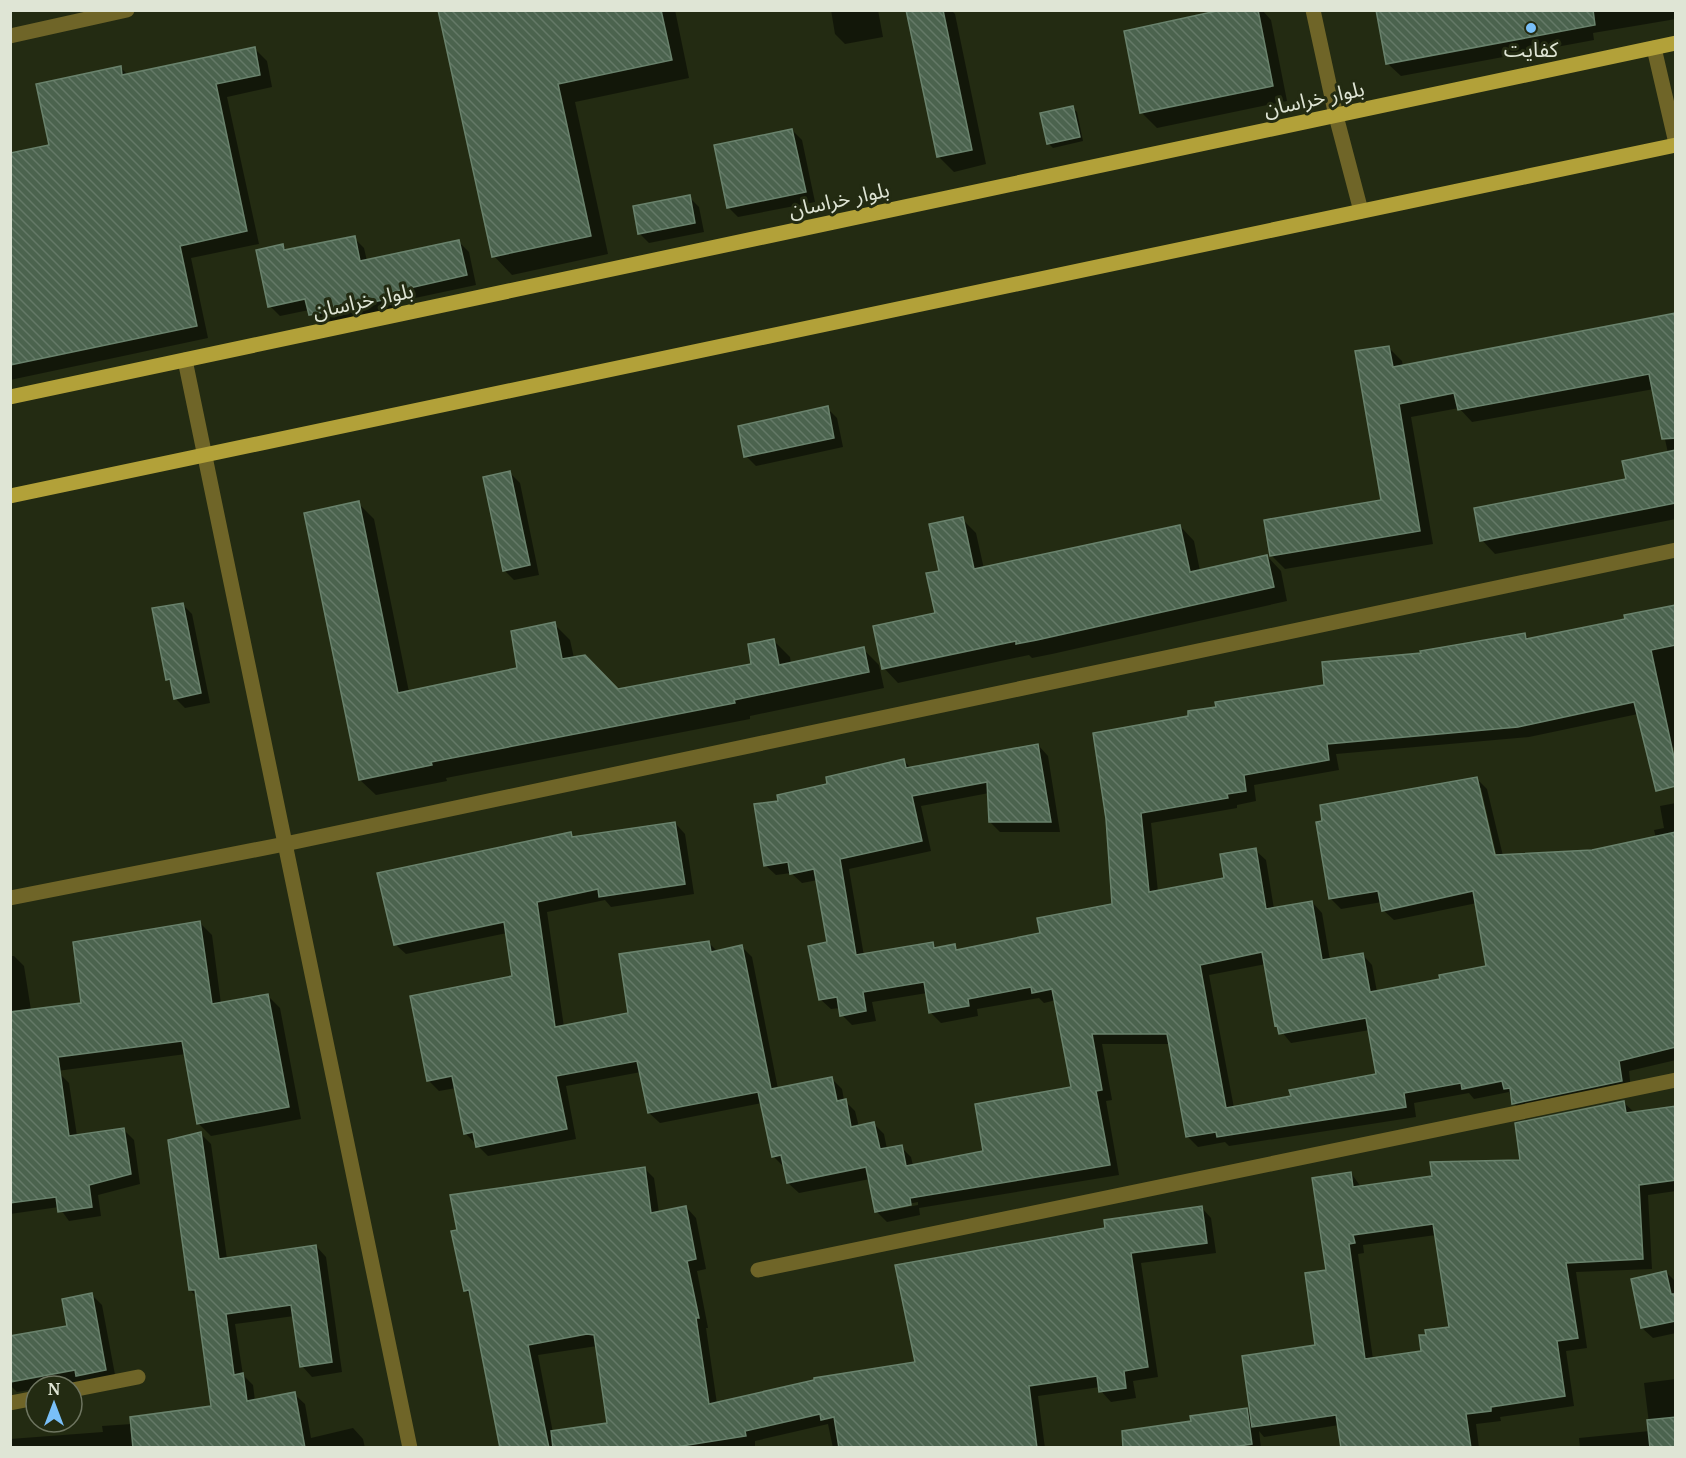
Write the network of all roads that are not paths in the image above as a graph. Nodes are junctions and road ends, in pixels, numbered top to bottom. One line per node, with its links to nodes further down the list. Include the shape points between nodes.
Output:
1 (127, 10): 3 (street)
2 (1314, 10): 6 (street)
3 (10, 36)
4 (1676, 44): 5 (main road, بلوار خراسان)
5 (1654, 48): 6 (main road, بلوار خراسان); 7 (street)
6 (1336, 116): 8 (street); 9 (main road, بلوار خراسان)
7 (1676, 144): 8 (main road)
8 (1361, 211): 11 (main road)
9 (184, 360): 10 (main road, بلوار خراسان); 11 (street)
10 (10, 397)
11 (204, 455): 12 (main road); 14 (street)
12 (10, 496)
13 (1676, 550): 14 (street)
14 (285, 844): 15 (street); 20 (street)
15 (10, 898)
16 (1676, 1080): 17 (street)
17 (758, 1270)
18 (138, 1377): 19 (street)
19 (84, 1388)
20 (410, 1448)

